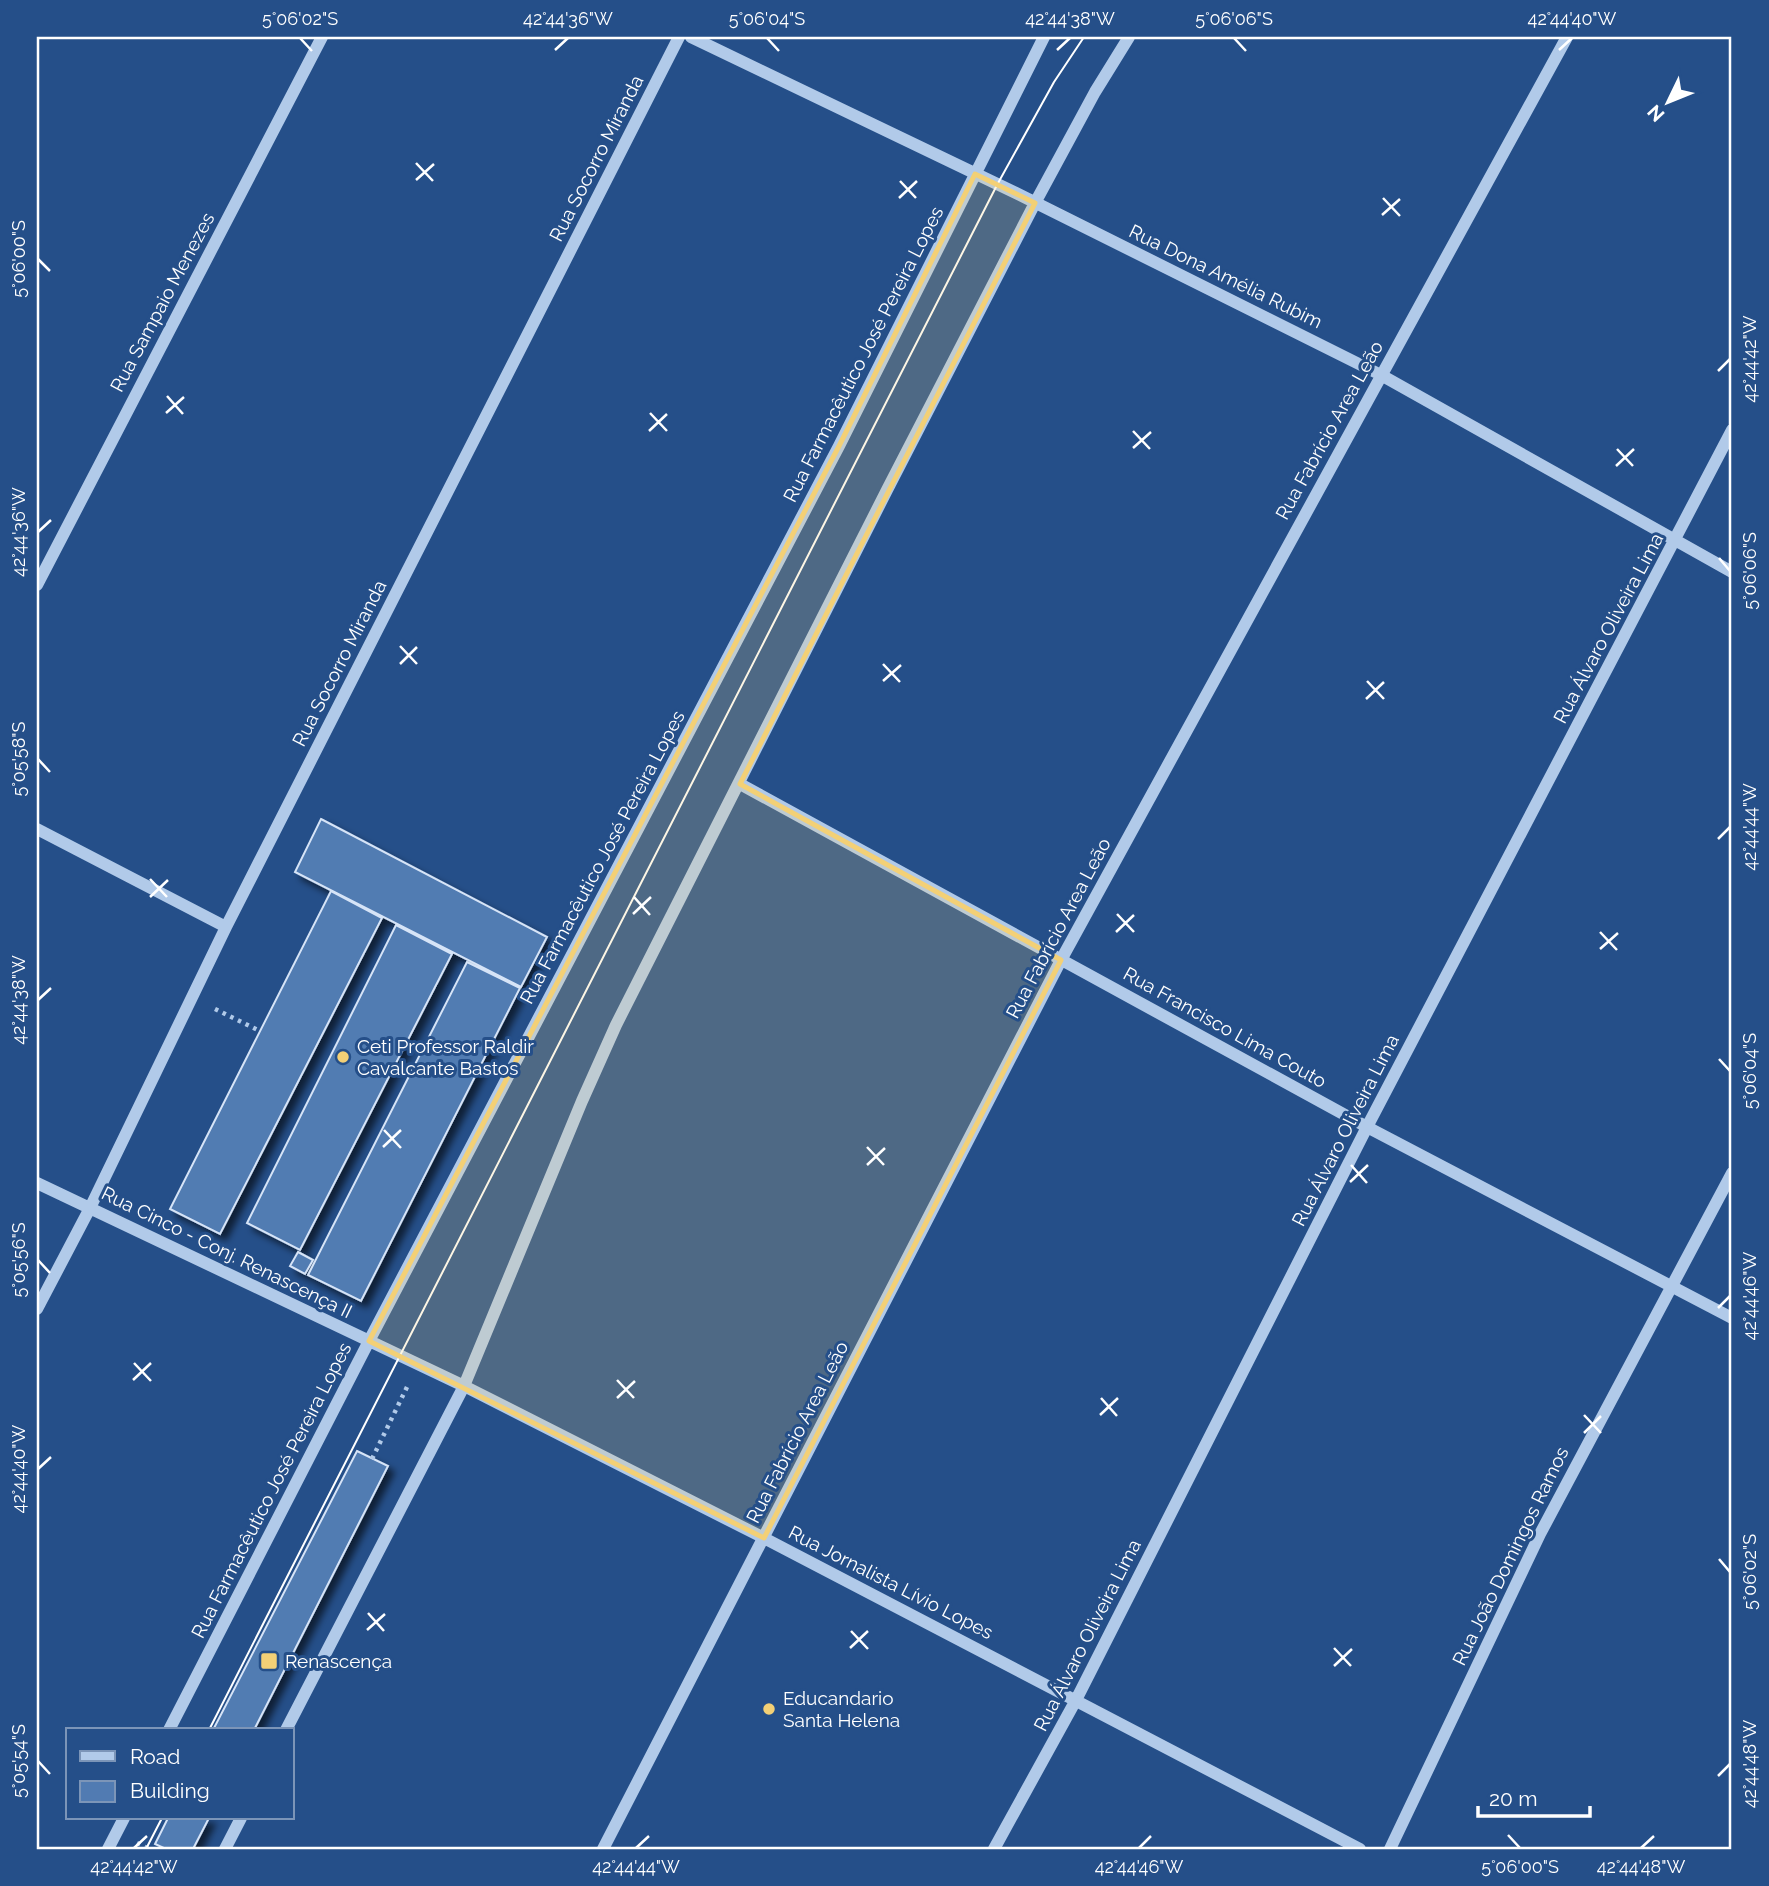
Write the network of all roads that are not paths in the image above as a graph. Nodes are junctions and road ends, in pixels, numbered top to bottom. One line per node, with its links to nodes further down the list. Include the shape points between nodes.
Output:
1 (322, 37): 13 (street, Rua Sampaio Menezes)
2 (679, 37): 16 (street, Rua Socorro Miranda)
3 (691, 37): 7 (street, Rua Dona Amélia Rubim)
4 (1044, 37): 7 (street, Rua Farmacêutico José Pereira Lopes)
5 (1129, 37): 8 (street)
6 (1567, 37): 9 (street, Rua Fabrício Area Leão)
7 (975, 174): 8 (street, Rua Dona Amélia Rubim); 25 (street, Rua Farmacêutico José Pereira Lopes, via 839,446)
8 (1035, 203): 9 (street, Rua Dona Amélia Rubim); 14 (street)
9 (1381, 375): 11 (street, Rua Dona Amélia Rubim); 17 (street, Rua Fabrício Area Leão)
10 (1732, 430): 11 (street, Rua Álvaro Oliveira Lima)
11 (1675, 542): 12 (street, Rua Dona Amélia Rubim); 18 (street, Rua Álvaro Oliveira Lima)
12 (1732, 572)
13 (37, 585)
14 (740, 784): 17 (street, Rua Francisco Lima Couto); 27 (street, via 610,1038)
15 (37, 829): 16 (street)
16 (226, 927): 21 (street, Rua Socorro Miranda)
17 (1061, 960): 18 (street, Rua Francisco Lima Couto); 28 (street, Rua Fabrício Area Leão)
18 (1367, 1127): 22 (street, Rua Francisco Lima Couto); 29 (street, Rua Álvaro Oliveira Lima)
19 (1732, 1173): 22 (street, Rua João Domingos Ramos)
20 (37, 1183): 21 (street, Rua Cinco - Conj. Renascença II)
21 (90, 1208): 23 (street, Rua Socorro Miranda); 25 (street, Rua Cinco - Conj. Renascença II)
22 (1672, 1287): 24 (street, Rua Francisco Lima Couto); 39 (street, Rua João Domingos Ramos, via 1540,1534)
23 (37, 1309)
24 (1732, 1318)
25 (369, 1341): 26 (street, Rua Cinco - Conj. Renascença II); 30 (street, Rua Farmacêutico José Pereira Lopes)
26 (400, 1356): 27 (street, Rua Jornalista Lívio Lopes)
27 (464, 1386): 28 (street, Rua Jornalista Lívio Lopes); 31 (street)
28 (764, 1538): 29 (street, Rua Jornalista Lívio Lopes); 36 (street, Rua Fabrício Area Leão)
29 (1076, 1700): 37 (street, Rua Álvaro Oliveira Lima); 38 (street, Rua Jornalista Lívio Lopes)
30 (170, 1728)
31 (287, 1728)
32 (123, 1820): 34 (street)
33 (240, 1820): 35 (street)
34 (108, 1849)
35 (225, 1849)
36 (603, 1849)
37 (994, 1849)
38 (1360, 1849)
39 (1390, 1849)

